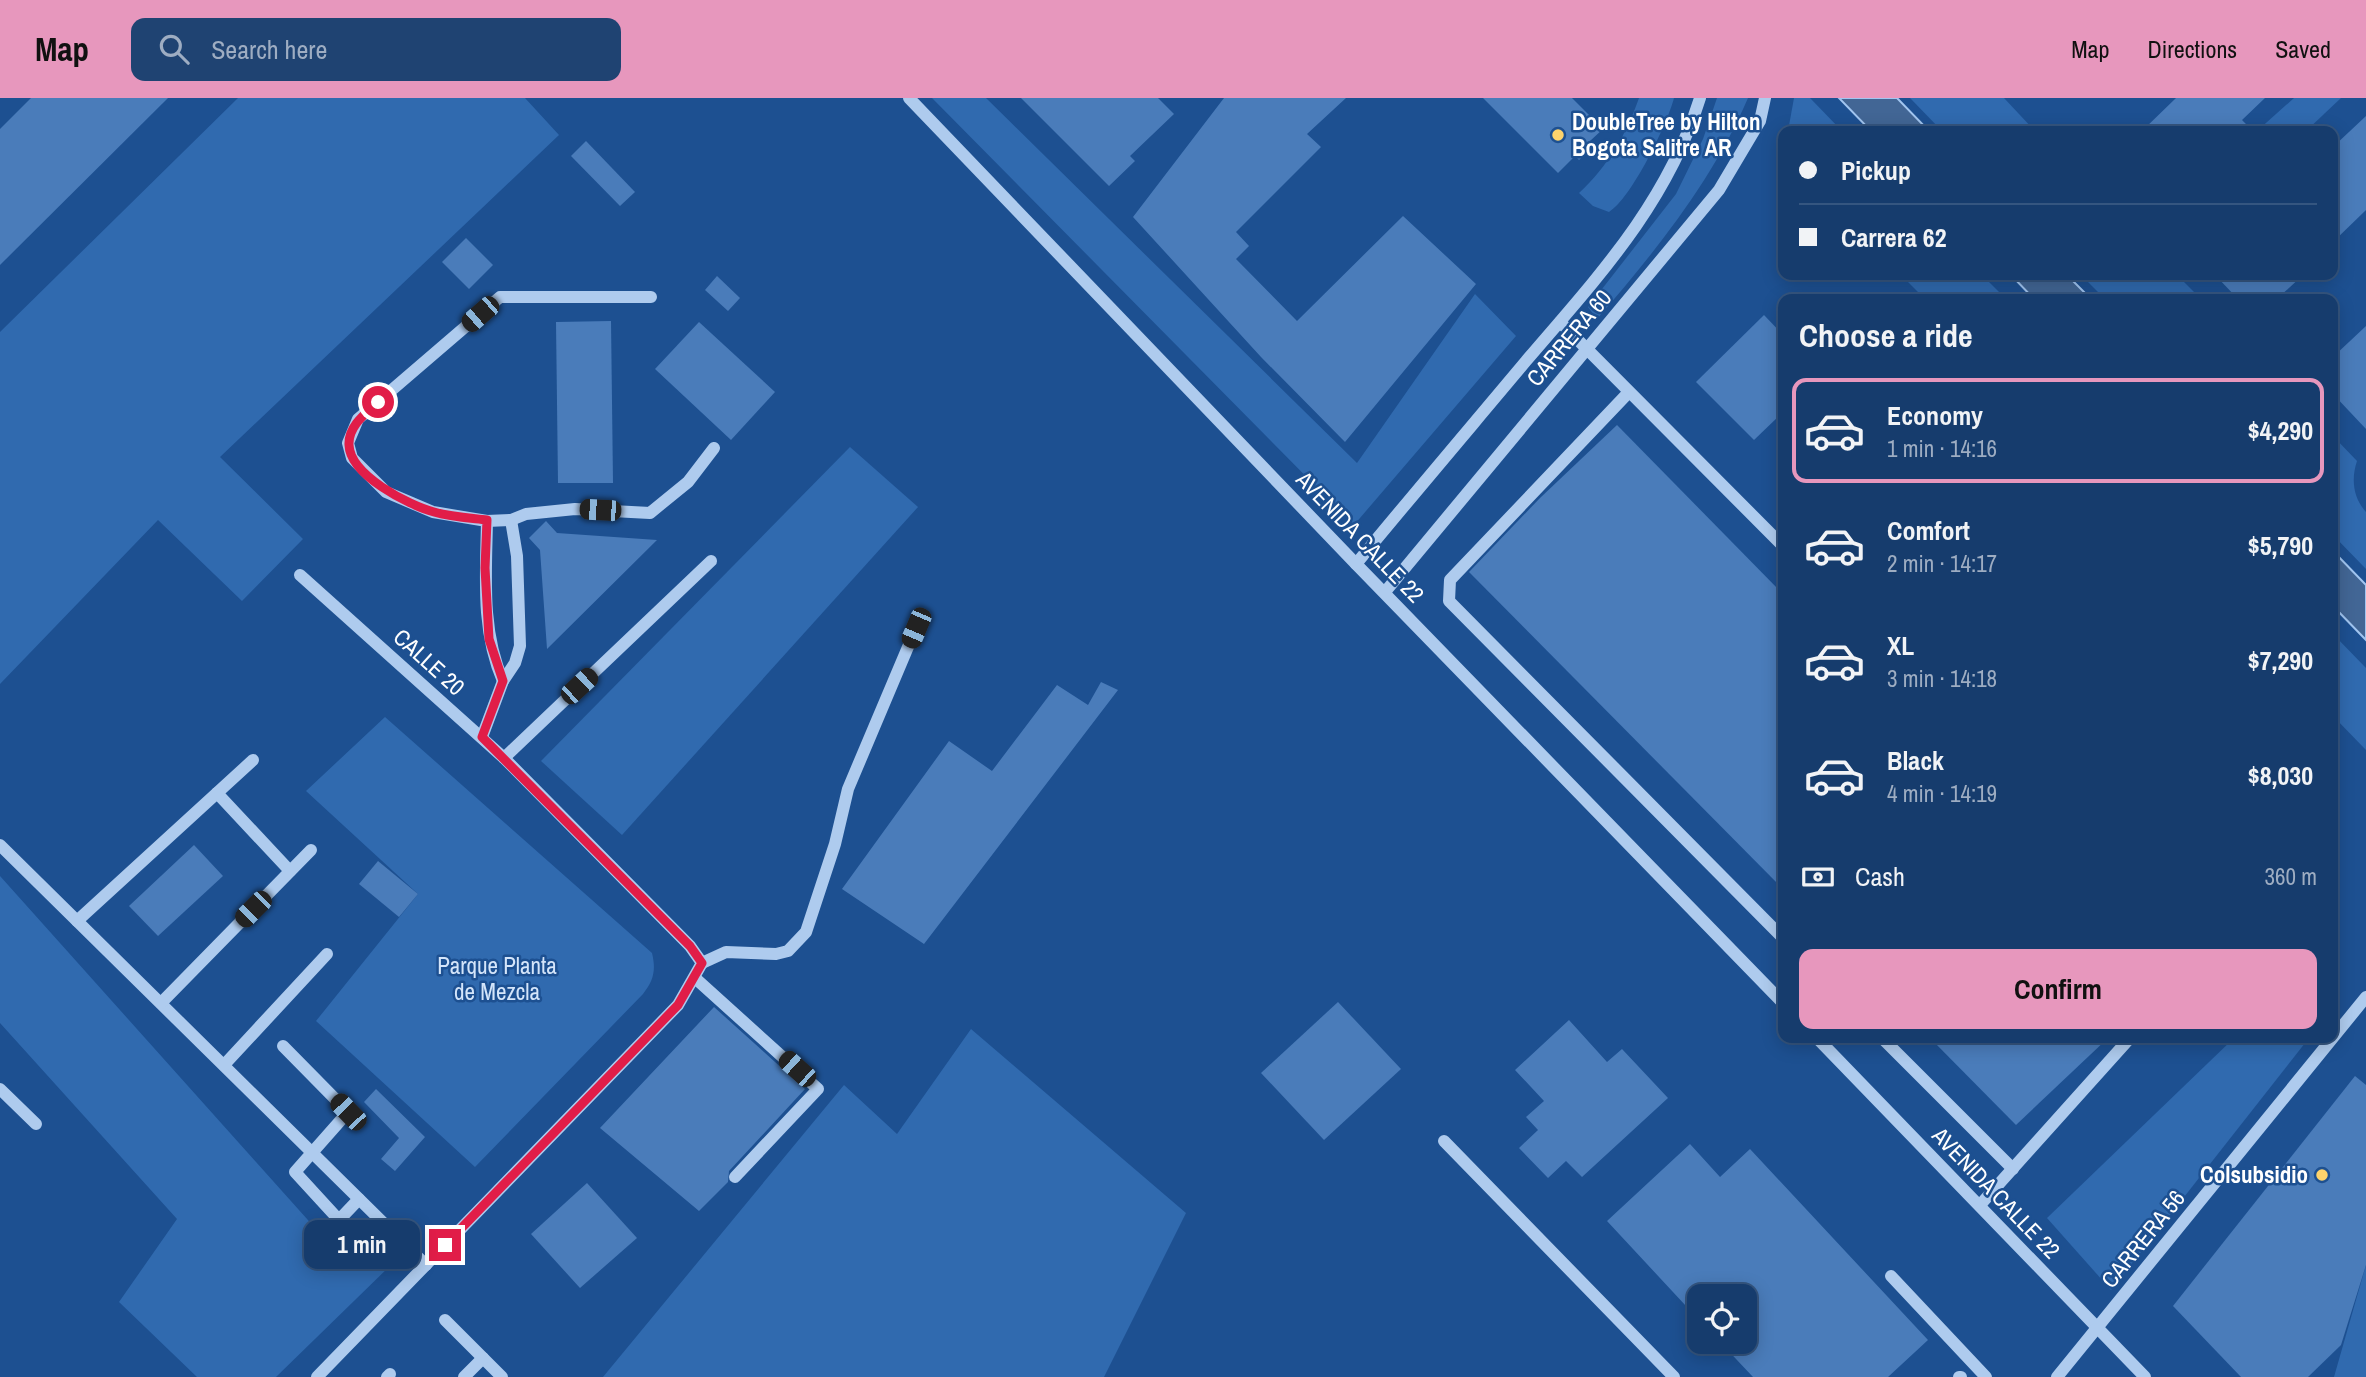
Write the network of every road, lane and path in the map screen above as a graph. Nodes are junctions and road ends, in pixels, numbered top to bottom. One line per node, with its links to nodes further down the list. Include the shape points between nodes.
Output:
1 (909, 98): 13 (street, AVENIDA CALLE 22)
2 (1700, 98): 5 (street, CARRERA 60, via 1668,178 1620,249)
3 (1765, 98): 6 (street, CARRERA 60, via 1760,121 1719,190)
4 (651, 297): 9 (street, via 500,297 358,419 348,443 352,458 386,492 433,512)
5 (1560, 322): 6 (street); 13 (street, CARRERA 60)
6 (1588, 349): 7 (street); 15 (street, CARRERA 60)
7 (1629, 392): 11 (street); 26 (street, via 1450,580 1449,601)
8 (714, 448): 10 (street, via 688,482 650,513 575,509)
9 (487, 520): 10 (street); 17 (street, via 489,639)
10 (511, 520): 17 (street, via 520,646)
11 (1778, 542)
12 (711, 561): 19 (street)
13 (1356, 564): 15 (street, AVENIDA CALLE 22)
14 (300, 575): 18 (street, CALLE 20)
15 (1385, 592): 31 (street, AVENIDA CALLE 22)
16 (916, 628): 28 (street, via 848,789 806,932 788,951 726,952)
17 (503, 681): 18 (street)
18 (482, 737): 19 (street, CALLE 20)
19 (504, 758): 28 (street, CALLE 20)
20 (253, 760): 21 (street)
21 (217, 793): 24 (street); 25 (street)
22 (0, 845): 25 (street)
23 (311, 850): 24 (street)
24 (290, 871): 32 (street)
25 (77, 921): 32 (street)
26 (1778, 933)
27 (327, 954): 39 (street)
28 (702, 963): 29 (street)
29 (695, 978): 45 (street, via 818,1089); 48 (street, via 678,1005)
30 (2366, 997): 33 (street, CARRERA 56)
31 (1778, 998)
32 (160, 1003): 39 (street)
33 (2338, 1032)
34 (1822, 1043): 47 (street, AVENIDA CALLE 22)
35 (1887, 1043): 44 (street)
36 (2126, 1043): 44 (street)
37 (2329, 1043): 51 (street, CARRERA 56)
38 (283, 1046): 43 (street, via 348,1112)
39 (224, 1065): 43 (street)
40 (0, 1089): 41 (street)
41 (36, 1124)
42 (1444, 1140): 56 (street)
43 (312, 1152): 46 (street); 46 (street, via 295,1172 339,1220)
44 (2013, 1169): 47 (street)
45 (736, 1177)
46 (359, 1199): 48 (street)
47 (1980, 1205): 51 (street, AVENIDA CALLE 22)
48 (426, 1265): 53 (street)
49 (1891, 1276): 57 (street)
50 (445, 1320): 52 (street)
51 (2098, 1328): 58 (street, CARRERA 56); 59 (street, AVENIDA CALLE 22)
52 (483, 1358): 54 (street); 55 (street)
53 (317, 1377)
54 (464, 1377)
55 (502, 1377)
56 (1674, 1377)
57 (1986, 1377)
58 (2057, 1377)
59 (2145, 1377)

